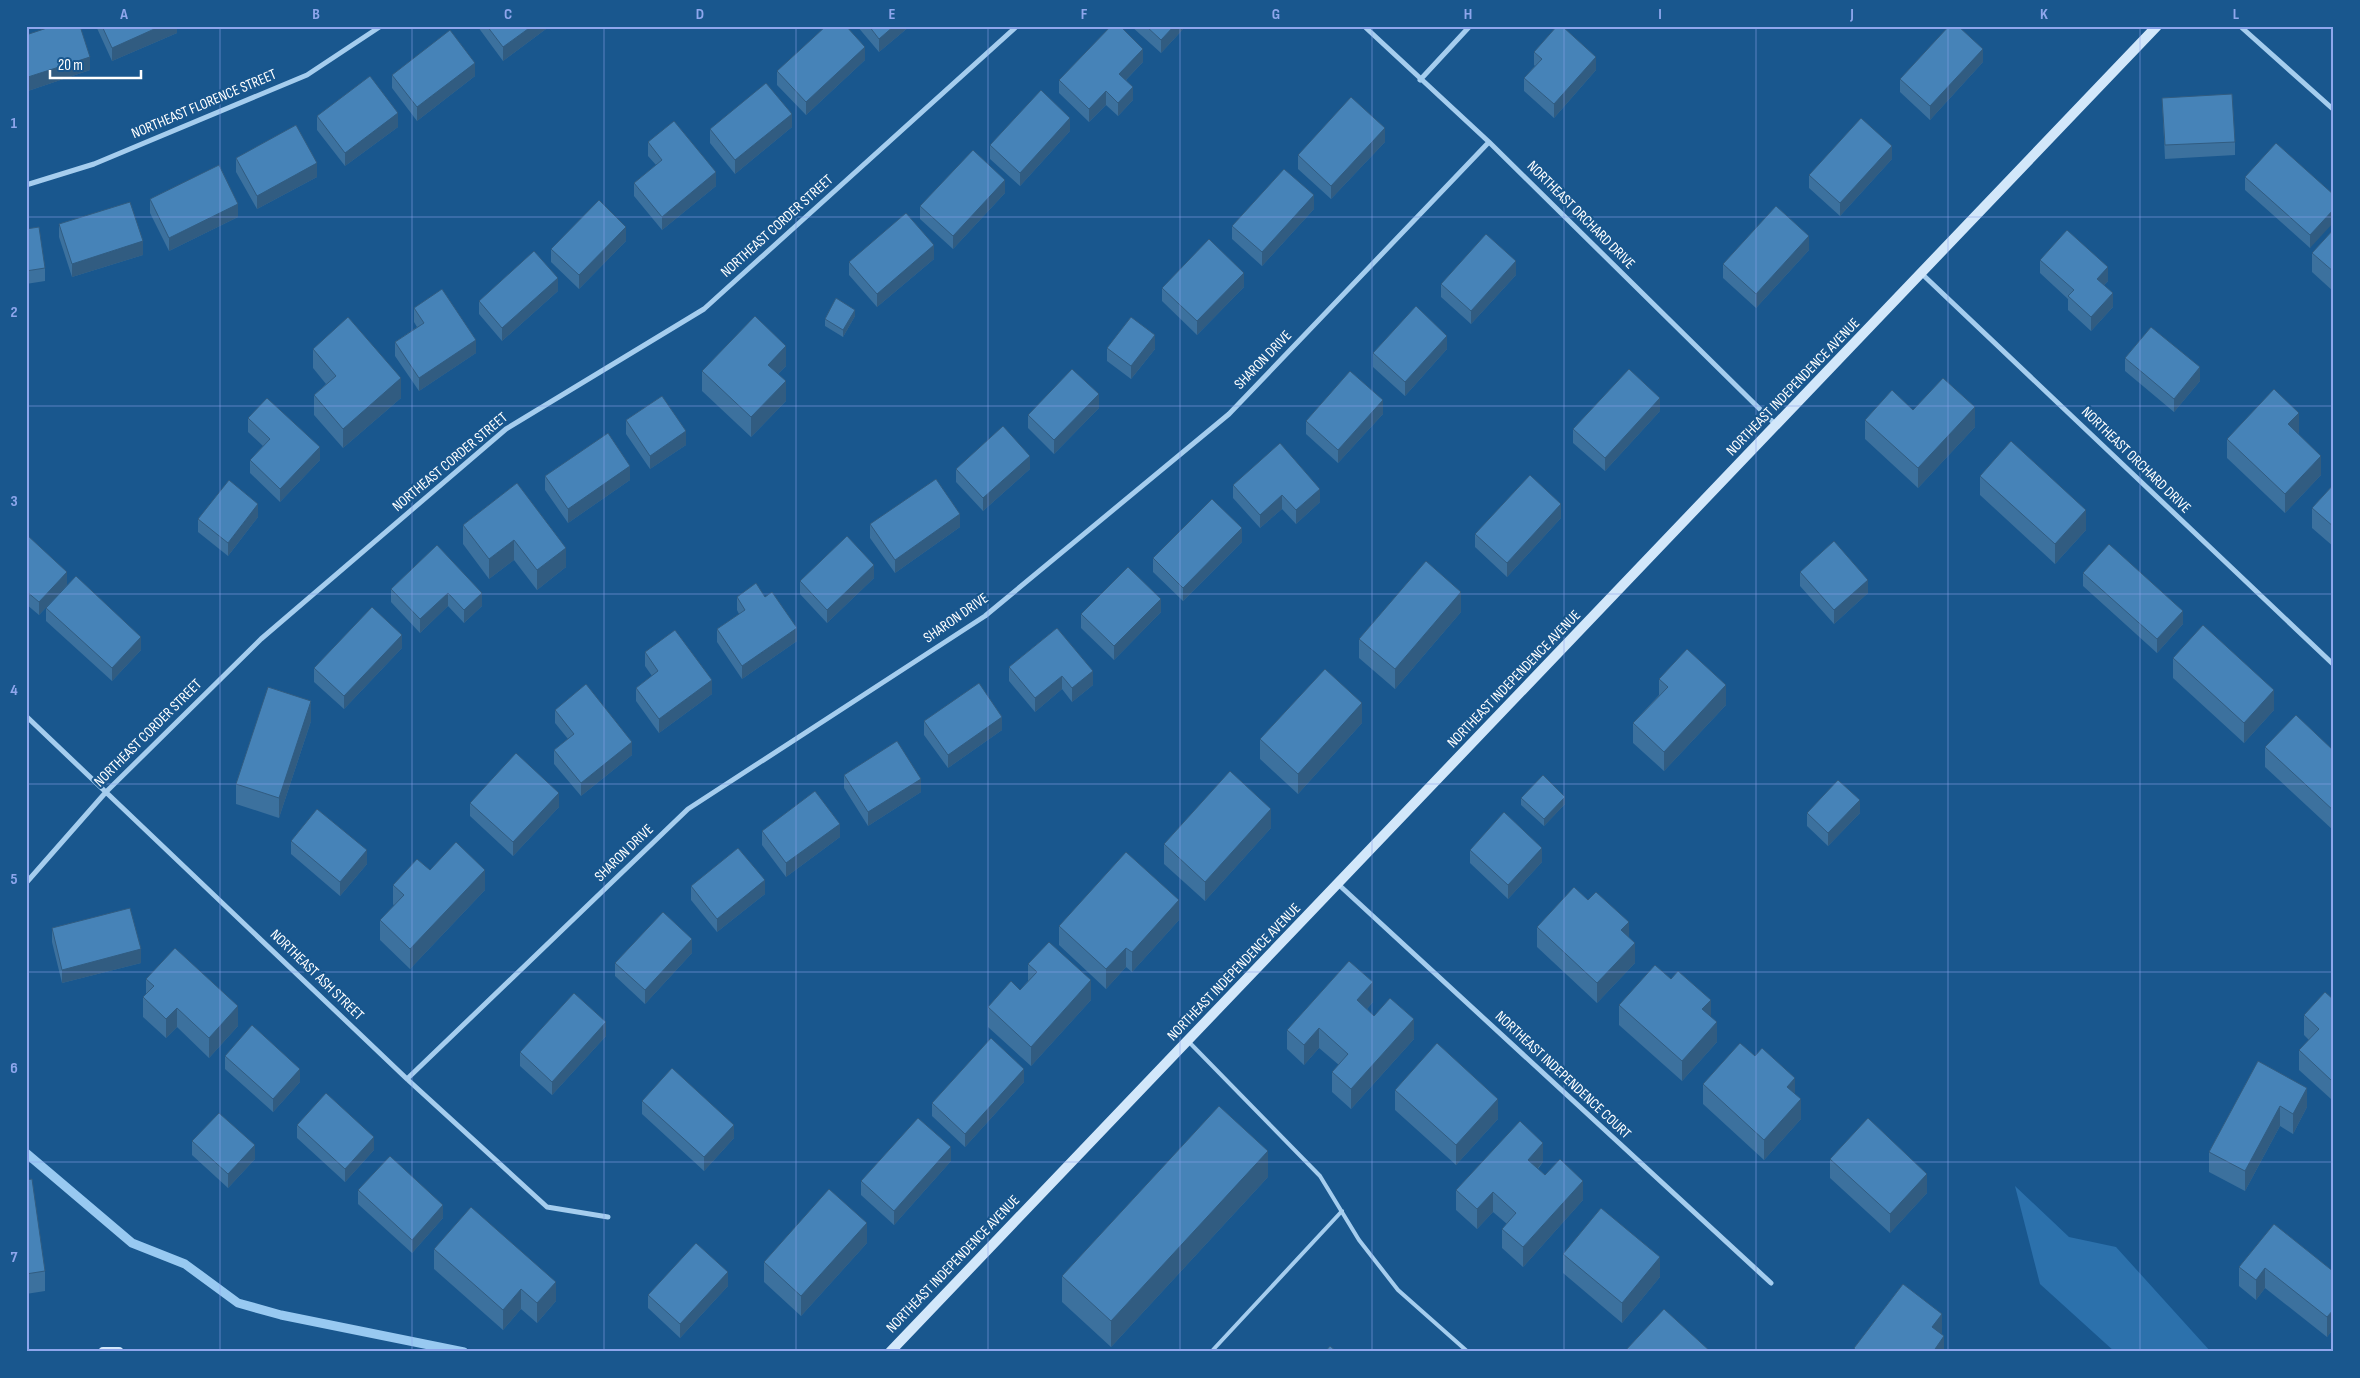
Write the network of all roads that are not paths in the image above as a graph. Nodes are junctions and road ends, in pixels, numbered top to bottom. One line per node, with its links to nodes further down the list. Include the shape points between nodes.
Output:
1 (381, 26): 10 (street, NORTHEAST FLORENCE STREET, via 307,75 94,164)
2 (1017, 26): 15 (street, NORTHEAST CORDER STREET, via 704,309 506,429 261,639)
3 (1364, 26): 7 (street, NORTHEAST ORCHARD DRIVE)
4 (1470, 26): 7 (street)
5 (2157, 26): 11 (street, NORTHEAST INDEPENDENCE AVENUE)
6 (2240, 26): 8 (street)
7 (1420, 80): 9 (street, NORTHEAST ORCHARD DRIVE)
8 (2334, 110)
9 (1489, 142): 12 (street, NORTHEAST ORCHARD DRIVE); 19 (street, SHARON DRIVE, via 1229,414 985,616 688,809)
10 (26, 185)
11 (1921, 274): 12 (street, NORTHEAST INDEPENDENCE AVENUE); 13 (street, NORTHEAST ORCHARD DRIVE)
12 (1777, 426): 17 (street, NORTHEAST INDEPENDENCE AVENUE)
13 (2334, 665)
14 (26, 716): 15 (street, NORTHEAST ASH STREET)
15 (106, 792): 16 (street, NORTHEAST CORDER STREET); 19 (street, NORTHEAST ASH STREET)
16 (26, 883)
17 (1338, 884): 18 (street, NORTHEAST INDEPENDENCE AVENUE); 22 (street, NORTHEAST INDEPENDENCE COURT)
18 (1188, 1041): 20 (lane, via 1320,1176); 25 (street, NORTHEAST INDEPENDENCE AVENUE)
19 (407, 1079): 21 (street, NORTHEAST ASH STREET, via 547,1207)
20 (1342, 1211): 26 (lane); 27 (lane, via 1359,1240 1398,1290)
21 (608, 1217)
22 (1771, 1283)
23 (103, 1352): 24 (street)
24 (119, 1352)
25 (890, 1352)
26 (1211, 1352)
27 (1468, 1352)

